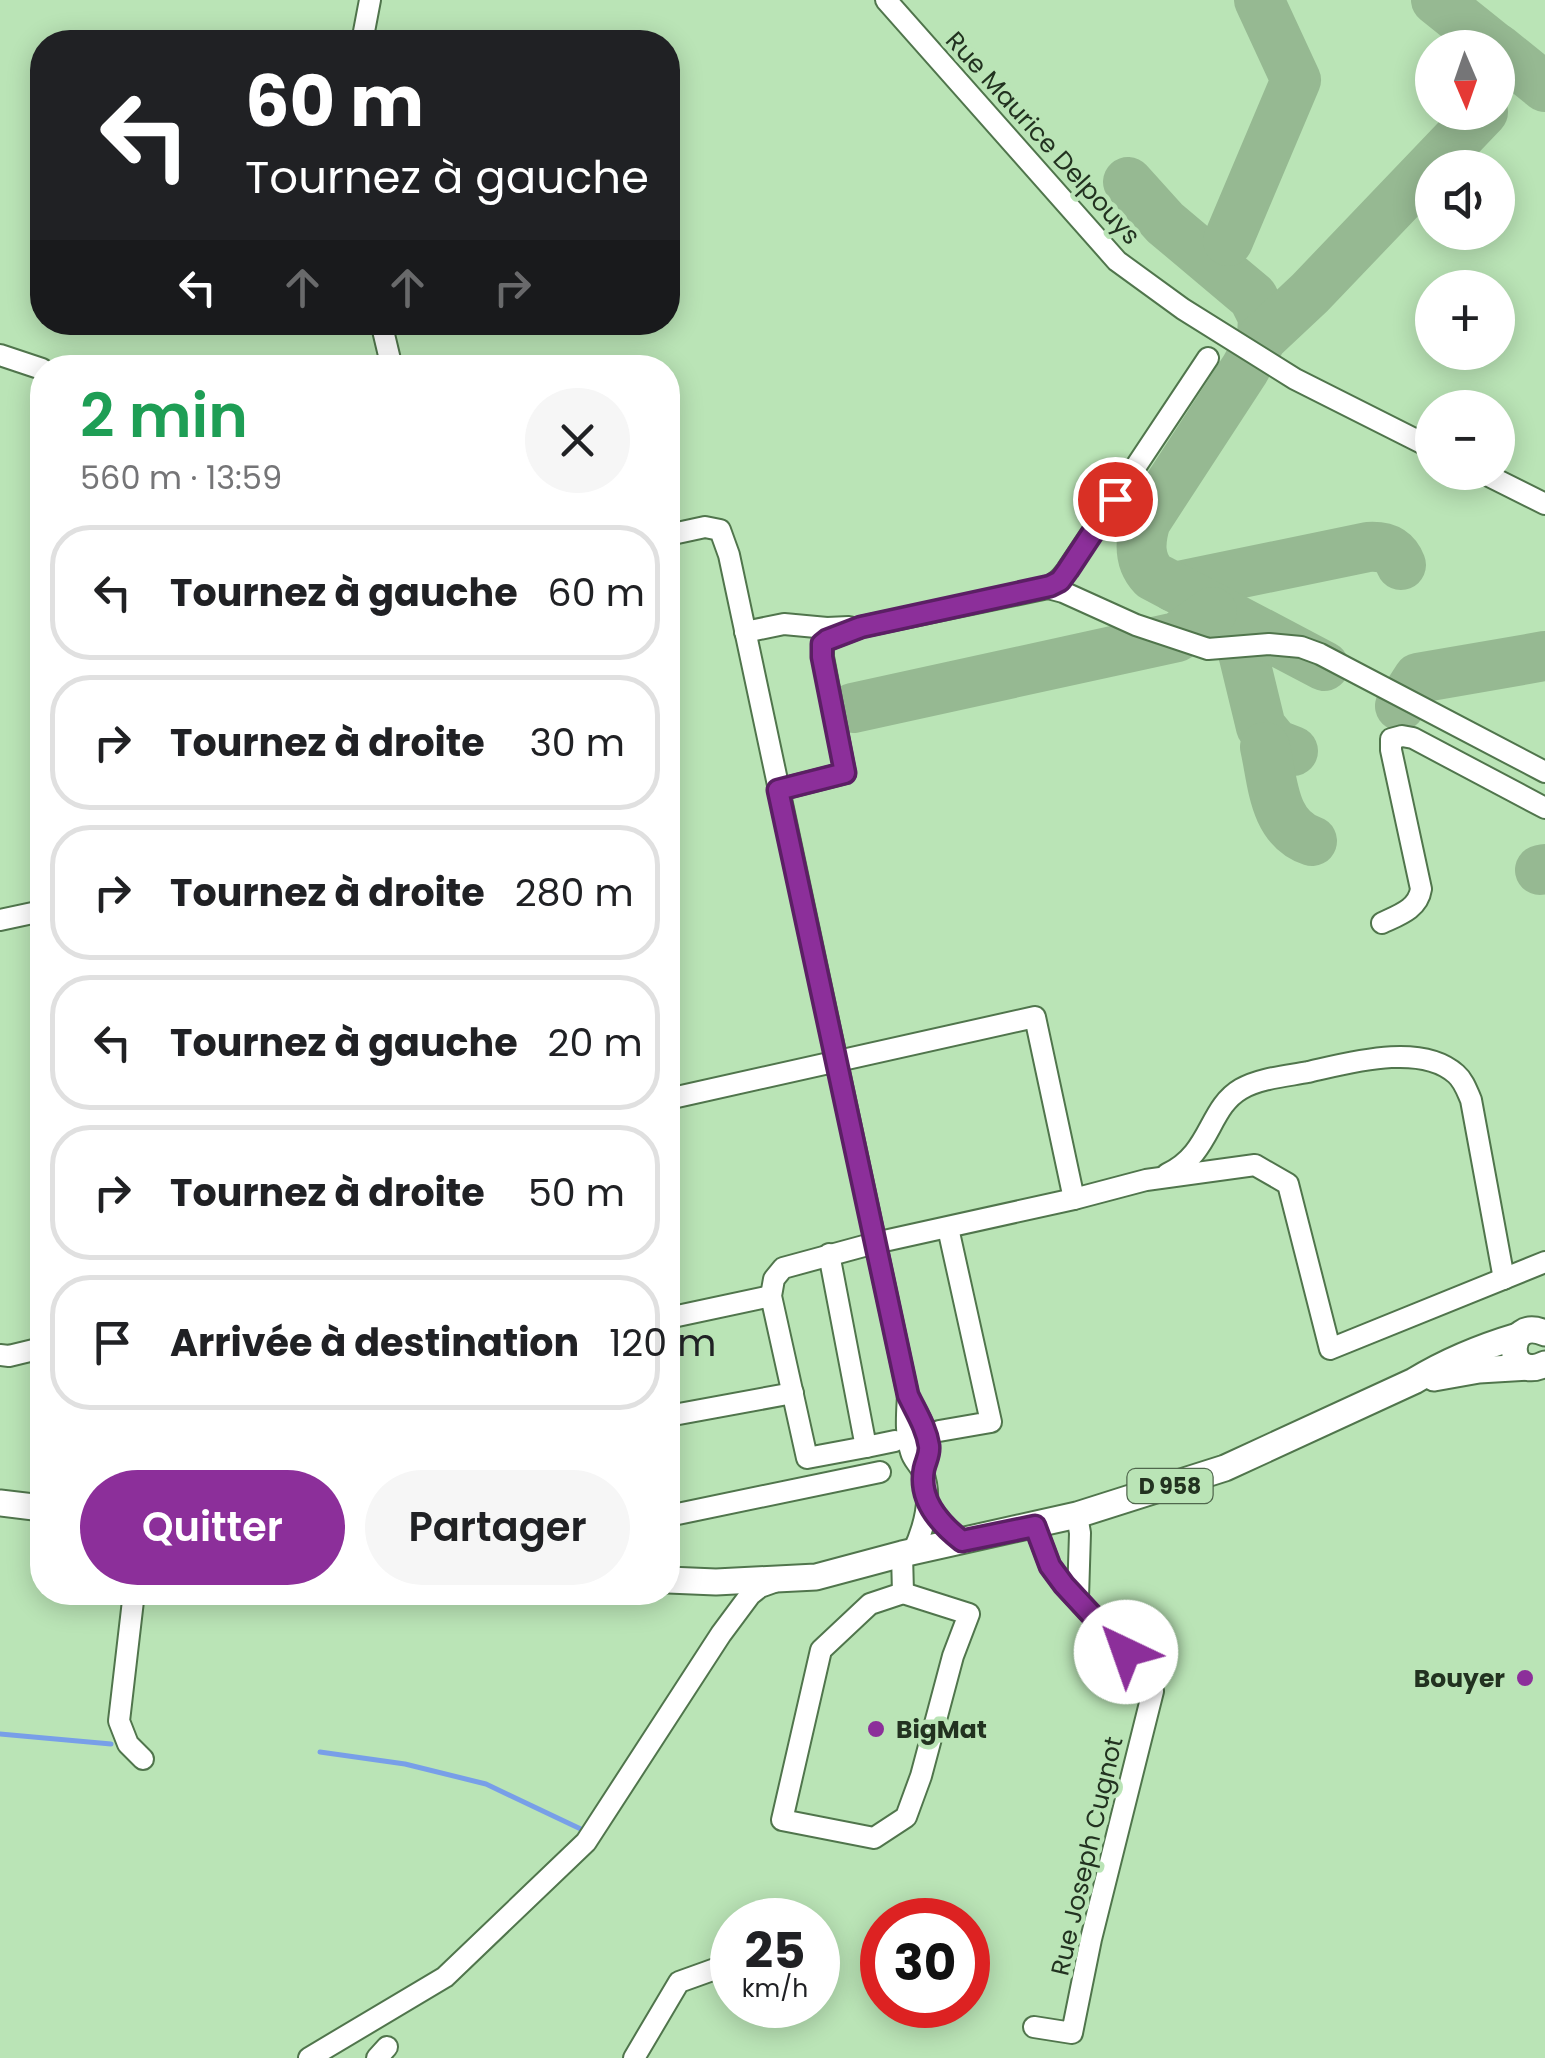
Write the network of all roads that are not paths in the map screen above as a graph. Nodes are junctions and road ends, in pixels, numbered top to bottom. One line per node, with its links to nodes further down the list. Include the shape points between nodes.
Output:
1 (370, 0): 3 (street)
2 (886, 0): 7 (street, Rue Maurice Delpouys, via 1117,261 1295,380)
3 (364, 30)
4 (0, 355): 6 (street)
5 (1208, 358): 11 (street, via 1060,581)
6 (30, 366)
7 (1415, 440)
8 (1515, 489): 9 (street)
9 (1545, 504)
10 (680, 532): 13 (street, via 720,530)
11 (1037, 589): 12 (street); 14 (street, via 1063,592 1208,649 1301,646)
12 (861, 627): 13 (street, via 784,624); 15 (street, via 822,644 845,773)
13 (744, 632): 15 (street)
14 (1545, 772)
15 (778, 790): 20 (street)
16 (1545, 808): 19 (street, via 1414,738 1391,740 1421,889 1415,904)
17 (30, 914): 18 (street)
18 (0, 920)
19 (1382, 923)
20 (836, 1061): 21 (street); 23 (street, via 1035,1017); 25 (street)
21 (680, 1095)
22 (1146, 1180): 23 (street); 28 (street, via 1255,1165 1288,1184 1330,1349); 28 (street, via 1192,1158 1241,1089 1376,1058 1437,1063 1456,1073 1471,1100)
23 (1074, 1199): 24 (street)
24 (948, 1228): 25 (street); 38 (street, via 990,1422)
25 (875, 1243): 26 (street); 45 (street, via 908,1395 925,1427)
26 (830, 1254): 29 (street, via 783,1268); 40 (street)
27 (1545, 1262): 28 (street)
28 (1504, 1279)
29 (771, 1296): 30 (street); 36 (street)
30 (680, 1315)
31 (1535, 1330): 34 (main road, via 1514,1354); 35 (main road, D 958)
32 (30, 1351): 33 (street)
33 (0, 1355)
34 (1537, 1370): 35 (main road, D 958, via 1479,1370)
35 (1414, 1381): 48 (main road, D 958, via 1224,1468)
36 (793, 1393): 37 (street); 41 (street)
37 (680, 1414)
38 (939, 1431)
39 (894, 1441): 40 (street)
40 (866, 1447): 41 (street)
41 (808, 1458): 43 (street)
42 (880, 1472): 43 (street)
43 (813, 1486): 47 (street)
44 (0, 1503): 46 (main road)
45 (928, 1505): 50 (street); 51 (street, via 920,1538)
46 (30, 1507)
47 (680, 1514)
48 (1077, 1515): 49 (main road, D 958); 57 (street)
49 (1035, 1526): 50 (main road, D 958); 57 (street, Rue Joseph Cugnot, via 1050,1566)
50 (962, 1541): 51 (main road, D 958)
51 (900, 1555): 52 (main road, D 958); 54 (main road, D 958); 56 (street)
52 (680, 1568)
53 (680, 1580): 55 (main road, D 958)
54 (779, 1580): 55 (main road, D 958); 59 (street, via 750,1596)
55 (716, 1582): 59 (street, via 728,1600)
56 (903, 1593): 56 (street, via 969,1614 906,1816 874,1838 782,1820 821,1650 870,1604)
57 (1078, 1598): 62 (street, Rue Joseph Cugnot, via 1153,1690 1072,2033)
58 (132, 1605): 60 (street, via 119,1720)
59 (721, 1634): 63 (street, via 586,1842 445,1977)
60 (143, 1759)
61 (710, 1971): 64 (street, via 679,1982)
62 (1034, 2027)
63 (309, 2058)
64 (634, 2058)

